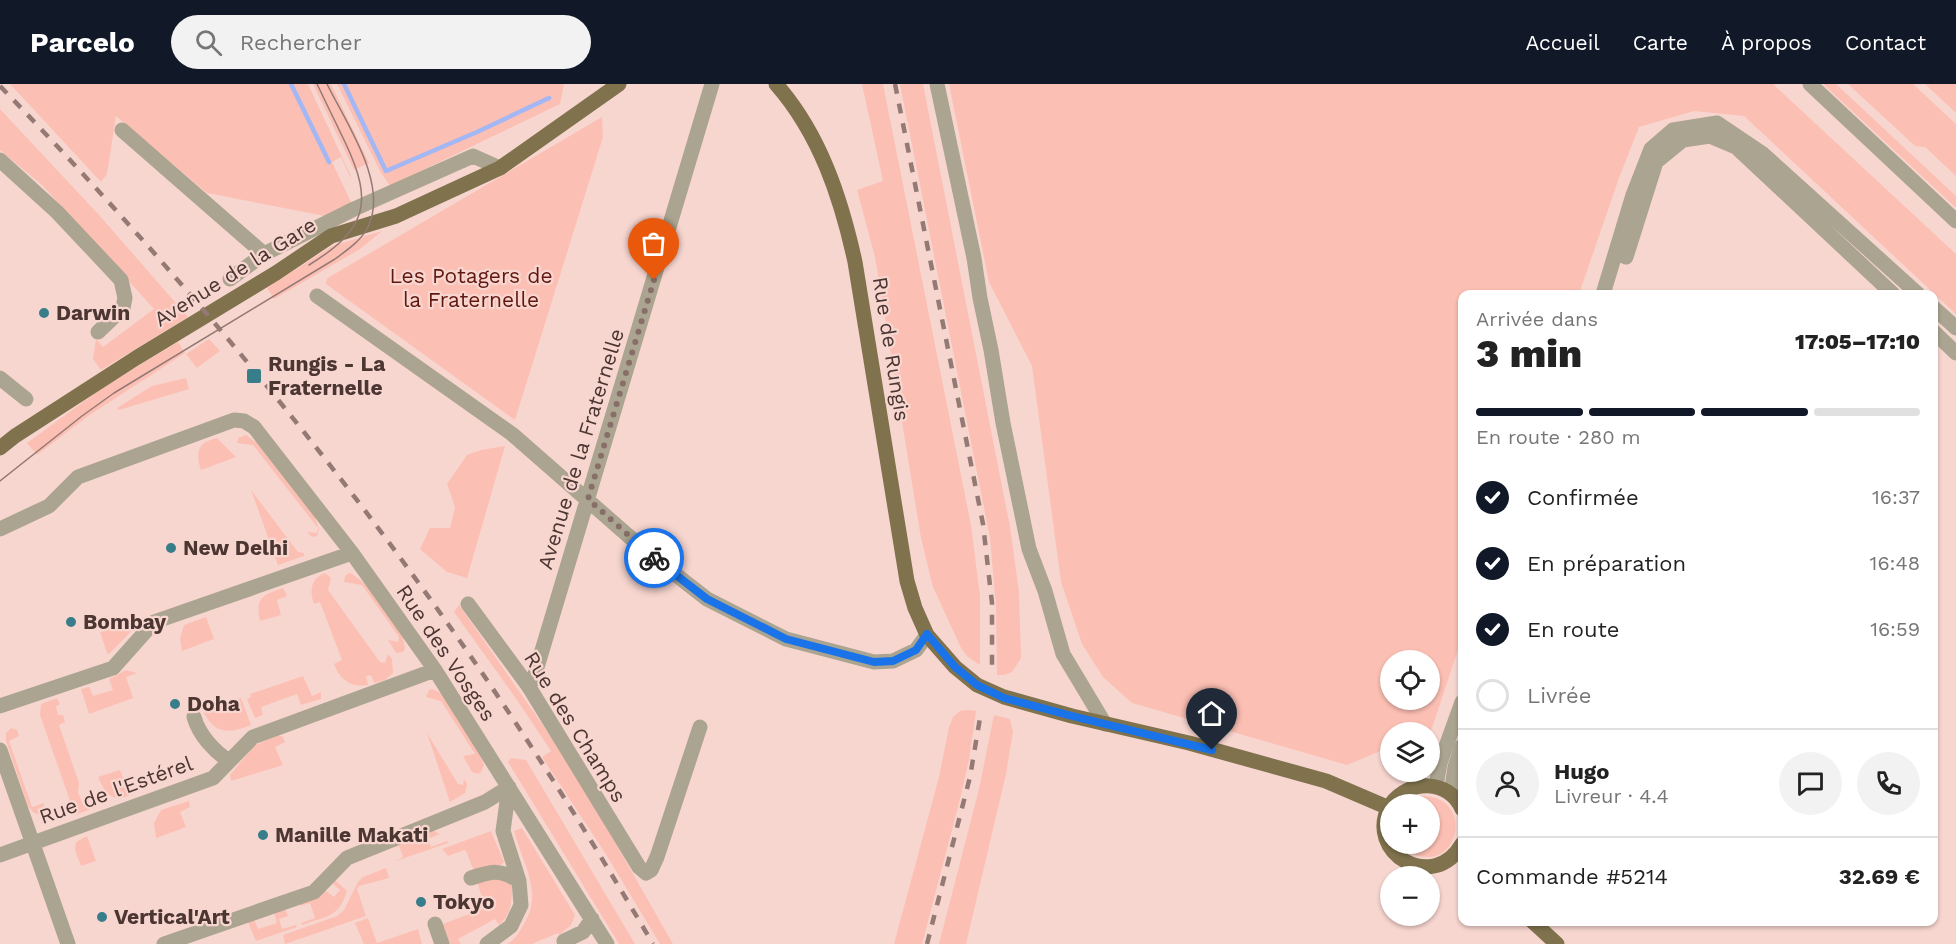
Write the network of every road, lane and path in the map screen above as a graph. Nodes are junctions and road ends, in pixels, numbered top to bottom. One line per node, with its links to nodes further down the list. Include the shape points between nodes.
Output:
1 (619, 84): 8 (main road, Avenue de la Gare)
2 (712, 84): 25 (street, Avenue de la Fraternelle)
3 (776, 84): 29 (main road, Rue de Rungis, via 816,146 847,224 907,581)
4 (937, 84): 35 (street, via 1029,549 1063,654)
5 (1810, 84): 9 (street)
6 (122, 130): 10 (street)
7 (0, 160): 19 (street, via 57,212 121,280 123,308)
8 (500, 168): 10 (street, via 473,156); 24 (main road, Avenue de la Gare, via 396,216 331,236)
9 (1956, 221)
10 (264, 254): 11 (street)
11 (230, 279)
12 (1604, 290): 15 (street, via 1651,149 1673,130 1717,123 1763,154)
13 (1615, 290): 14 (street, via 1656,162 1683,140 1710,136 1736,147)
14 (1889, 290)
15 (1914, 290)
16 (317, 296): 25 (street, via 512,434)
17 (1938, 312): 18 (street)
18 (1956, 328)
19 (99, 332)
20 (1938, 336): 21 (street)
21 (1956, 353)
22 (0, 378): 23 (street)
23 (26, 399)
24 (0, 448)
25 (588, 499): 29 (street, via 707,599 786,639 874,662 893,661 916,650); 31 (street, Avenue de la Fraternelle)
26 (0, 529): 27 (street, Rue des Vosges, via 49,506 78,477 234,420 254,427)
27 (351, 553): 30 (street, Rue des Vosges); 32 (street, via 154,622 113,668)
28 (468, 604): 31 (street, Rue des Champs)
29 (927, 634): 35 (main road, Rue de Rungis, via 955,667 977,685 1004,698)
30 (435, 670): 39 (street, Rue de l'Estérel, via 253,736); 41 (street, Rue des Vosges)
31 (529, 687): 36 (street, Rue des Champs, via 646,873 657,857)
32 (0, 706)
33 (1458, 713): 40 (street)
34 (194, 717): 39 (street, via 215,752)
35 (1105, 724): 44 (main road, Rue de Rungis, via 1326,781)
36 (700, 727)
37 (0, 750): 46 (street)
38 (1458, 758): 43 (street)
39 (229, 761): 46 (street, Rue de l'Estérel, via 213,778)
40 (1436, 786): 42 (main road, via 1422,785); 43 (main road)
41 (509, 787): 51 (street, via 503,831); 52 (street, Rue des Vosges); 57 (street, via 485,802 346,858 314,892)
42 (1401, 794)
43 (1451, 794): 45 (main road)
44 (1380, 802)
45 (1458, 804)
46 (33, 843): 49 (street, Rue de l'Estérel); 56 (street)
47 (1458, 853): 48 (main road, via 1432,867 1417,867)
48 (1396, 854)
49 (0, 855)
50 (471, 878): 51 (street, via 495,871)
51 (519, 881): 59 (street, via 521,905 512,926)
52 (592, 919): 55 (street, via 583,932); 60 (street, Rue des Vosges)
53 (435, 924): 58 (street)
54 (1537, 926): 61 (main road)
55 (564, 941)
56 (68, 944)
57 (164, 944)
58 (442, 944)
59 (487, 944)
60 (607, 944)
61 (1557, 944)

